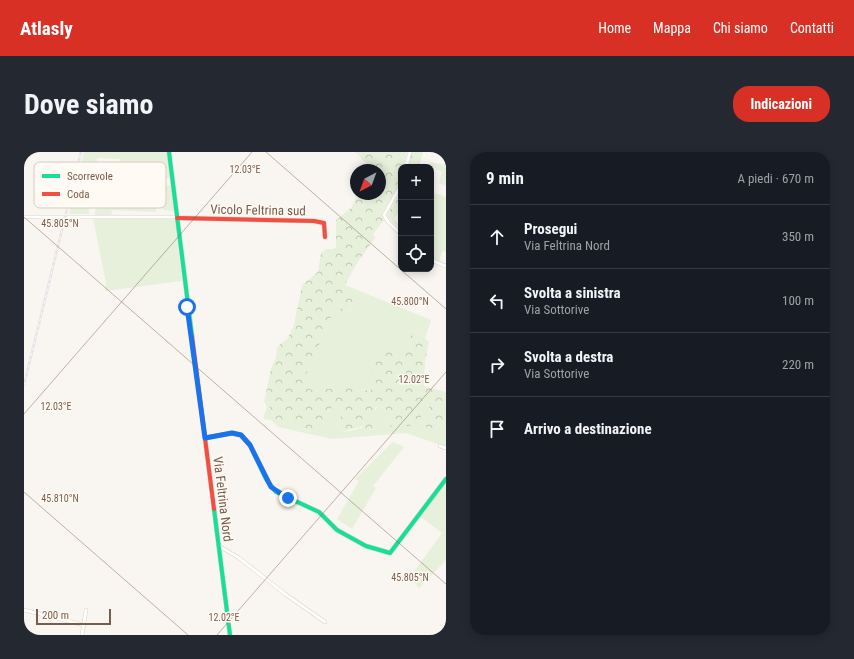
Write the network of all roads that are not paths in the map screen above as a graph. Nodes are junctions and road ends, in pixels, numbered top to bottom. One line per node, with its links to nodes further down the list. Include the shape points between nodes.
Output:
1 (169, 152): 6 (street, Via Feltrina Nord)
2 (410, 152): 3 (street)
3 (407, 164)
4 (398, 192): 7 (street, via 385,213 386,220)
5 (24, 217): 6 (street)
6 (177, 218): 8 (street, Vicolo Feltrina sud, via 314,221 324,223); 11 (street, Via Feltrina Nord)
7 (398, 231)
8 (325, 237)
9 (434, 261): 10 (street)
10 (446, 266)
11 (205, 438): 14 (street, via 232,433 241,435 250,445 266,480 276,492 319,512 338,530 360,543 390,553); 15 (street, Via Feltrina Nord)
12 (440, 446): 13 (street)
13 (446, 448)
14 (446, 480)
15 (219, 546): 18 (street); 21 (street, Via Feltrina Nord)
16 (24, 610): 19 (street)
17 (86, 610): 19 (street)
18 (325, 622)
19 (84, 625): 20 (street)
20 (82, 635)
21 (230, 635)

